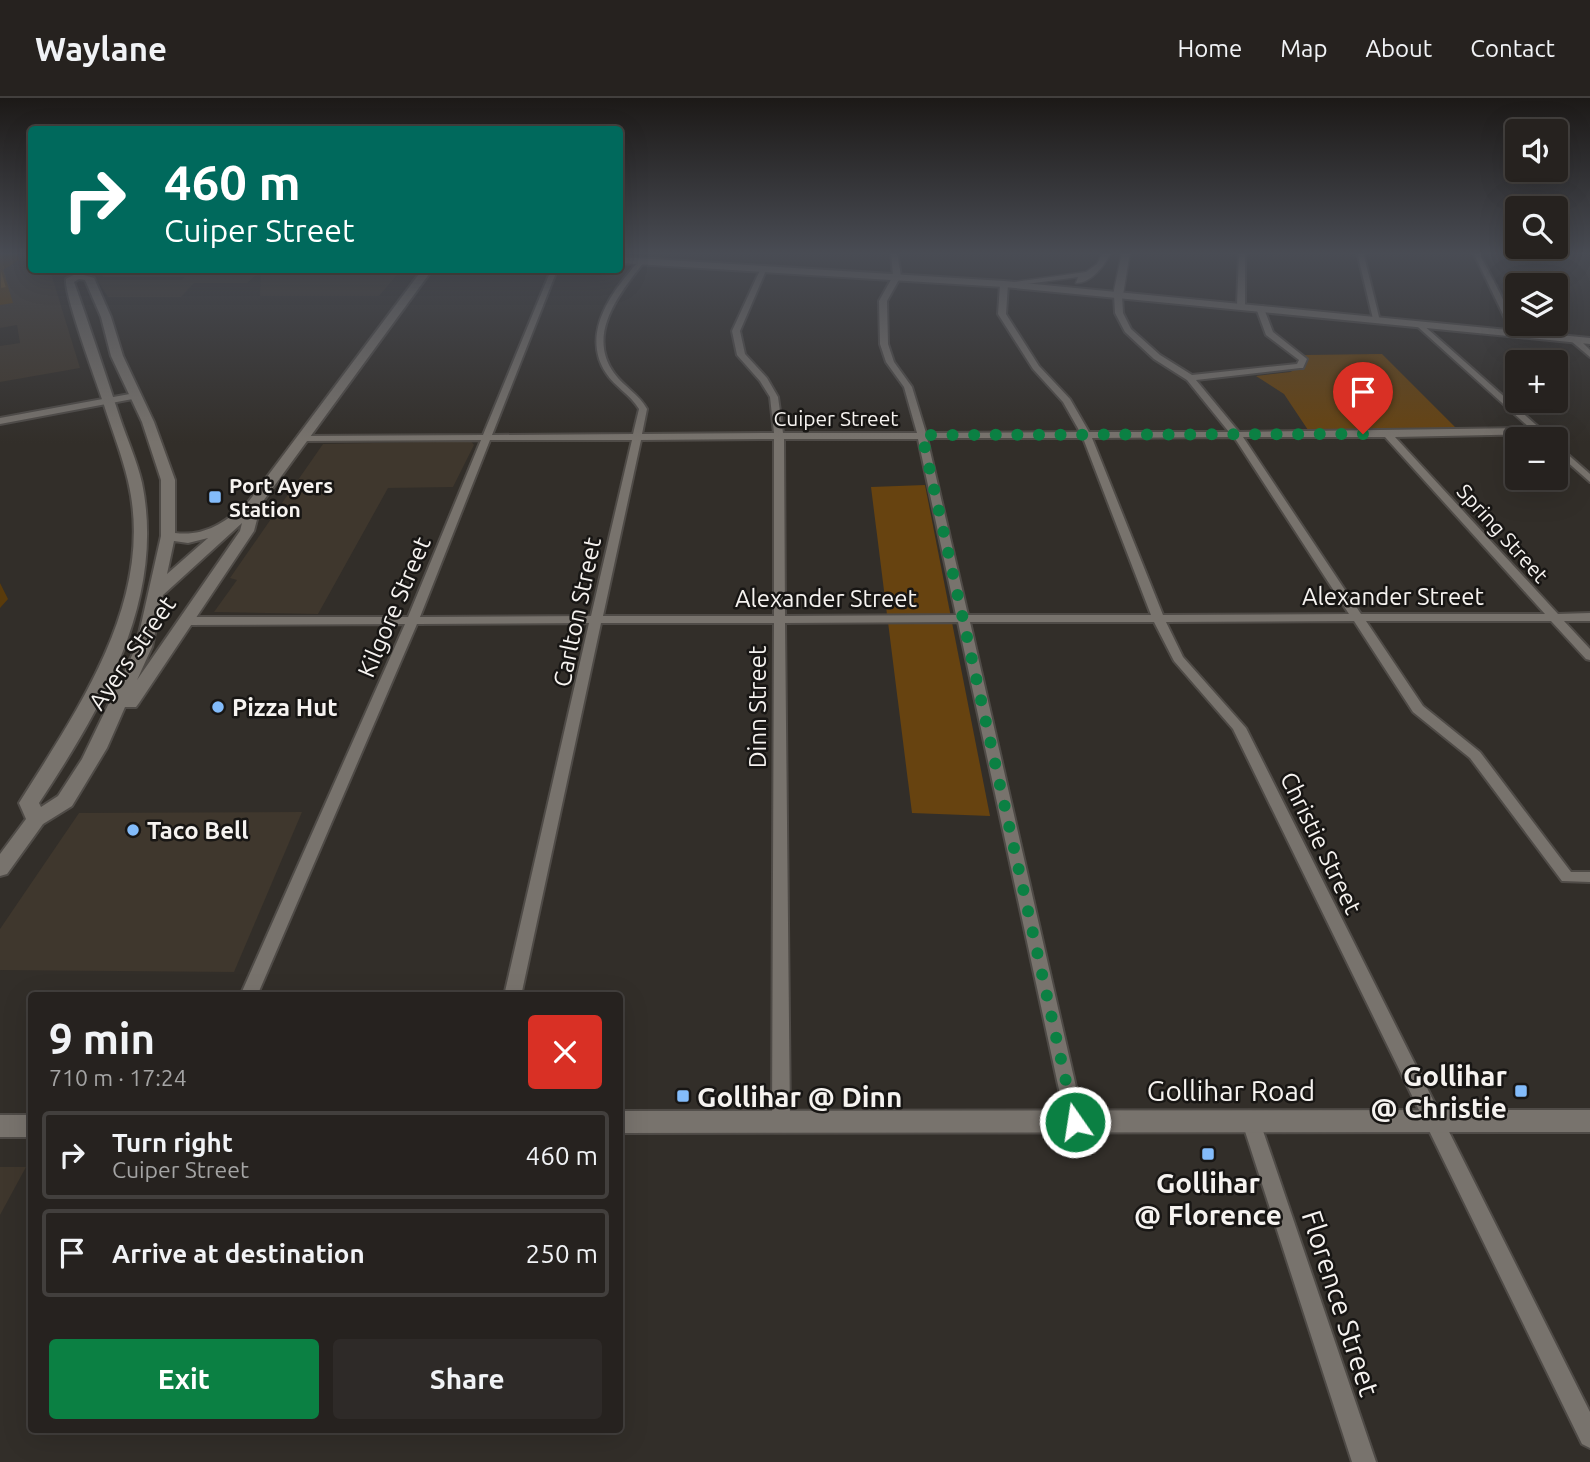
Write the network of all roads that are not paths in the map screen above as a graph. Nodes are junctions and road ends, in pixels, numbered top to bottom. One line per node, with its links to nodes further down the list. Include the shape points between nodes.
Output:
1 (80, 316): 22 (main road)
2 (104, 316): 21 (main road)
3 (393, 316): 33 (main road, Ayers Street)
4 (535, 316): 31 (street, Kilgore Street)
5 (607, 316): 32 (street, Carlton Street, via 597,338 600,356 643,409)
6 (743, 316): 30 (street, Dinn Street, via 736,331 741,355 775,397)
7 (883, 316): 28 (street, via 884,344 890,362 908,387)
8 (1003, 316): 29 (street, Christie Street, via 1036,367 1067,401)
9 (1120, 316): 20 (street, via 1128,330 1157,357)
10 (1263, 316): 20 (street, via 1269,333 1303,359 1300,366)
11 (1341, 316): 13 (main road)
12 (1376, 316): 13 (street)
13 (1377, 319): 14 (main road)
14 (1421, 325): 15 (main road); 24 (street)
15 (1505, 333)
16 (1539, 336): 17 (main road)
17 (1574, 339): 18 (main road); 19 (street)
18 (1590, 341)
19 (1590, 355)
20 (1190, 378): 26 (street)
21 (135, 396): 22 (street); 38 (main road, via 168,480)
22 (107, 401): 23 (street); 51 (main road, Ayers Street, via 139,500 140,545 132,597 100,685 29,803)
23 (0, 421)
24 (1534, 427)
25 (1505, 432): 27 (street, Cuiper Street)
26 (1236, 434): 27 (street, Cuiper Street); 29 (street, Cuiper Street); 41 (street)
27 (1388, 434): 40 (street, Spring Street)
28 (922, 435): 29 (street, Cuiper Street); 30 (street, Cuiper Street); 45 (street)
29 (1086, 435): 43 (street, Christie Street)
30 (779, 436): 32 (street, Cuiper Street); 44 (street, Dinn Street)
31 (485, 437): 32 (street, Cuiper Street); 33 (street, Cuiper Street); 46 (street, Kilgore Street)
32 (635, 437): 48 (street, Carlton Street)
33 (303, 438): 36 (main road, Ayers Street)
34 (1568, 458): 35 (street)
35 (1590, 479)
36 (254, 503): 37 (main road, Ayers Street); 47 (main road, Ayers Street, via 247,531)
37 (226, 529): 38 (main road, via 188,539); 39 (main road, Ayers Street)
38 (169, 536): 39 (main road)
39 (156, 593): 50 (main road, via 144,647)
40 (1553, 616): 41 (street, Alexander Street); 42 (street, Alexander Street); 49 (street, Spring Street)
41 (1357, 617): 43 (street, Alexander Street); 53 (street, via 1418,709 1475,755 1567,877)
42 (1590, 617)
43 (1158, 618): 45 (street, Alexander Street); 56 (street, Christie Street, via 1178,659 1239,728)
44 (779, 619): 45 (street, Alexander Street); 48 (street, Alexander Street); 59 (street, Dinn Street)
45 (961, 619): 60 (street)
46 (413, 620): 47 (street, Alexander Street); 48 (street, Alexander Street); 54 (street, Kilgore Street)
47 (187, 621): 50 (main road, Ayers Street)
48 (597, 621): 55 (street, Carlton Street)
49 (1590, 656)
50 (91, 759): 51 (main road, Ayers Street, via 65,801)
51 (36, 819): 52 (main road, Ayers Street)
52 (0, 869)
53 (1590, 877)
54 (249, 992)
55 (513, 992)
56 (1432, 1121): 57 (main road, Gollihar Road); 61 (main road, Gollihar Road); 64 (street, Christie Street)
57 (1590, 1121)
58 (623, 1122): 59 (main road, Gollihar Road)
59 (781, 1122): 60 (main road, Gollihar Road)
60 (1075, 1122): 61 (main road, Gollihar Road)
61 (1251, 1122): 65 (street, Florence Street)
62 (0, 1126): 63 (main road)
63 (28, 1126)
64 (1590, 1436)
65 (1364, 1462)

